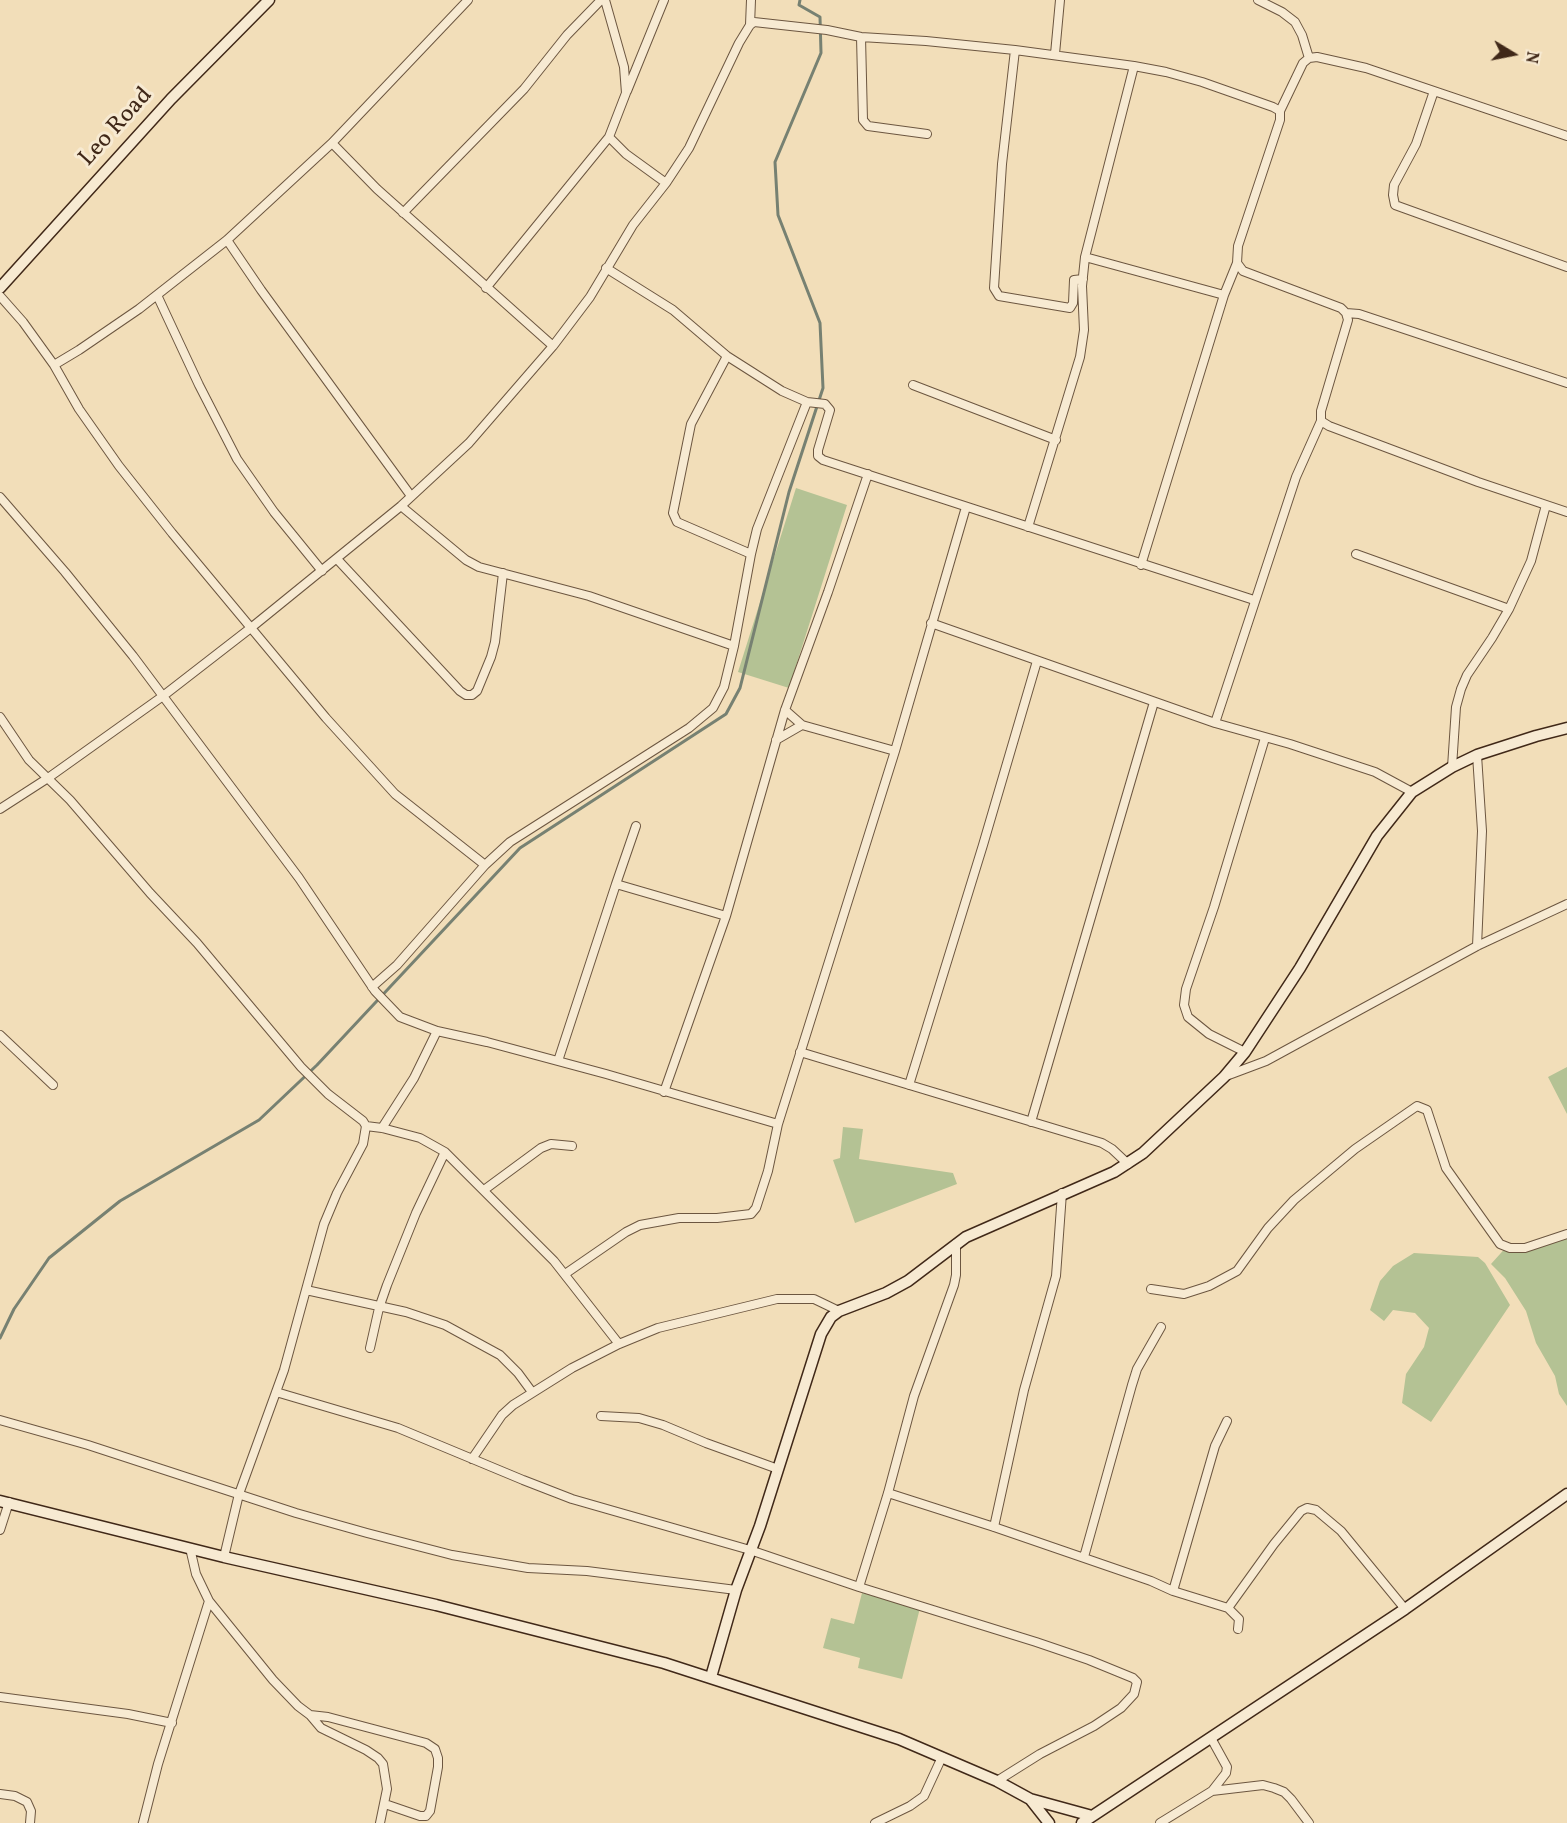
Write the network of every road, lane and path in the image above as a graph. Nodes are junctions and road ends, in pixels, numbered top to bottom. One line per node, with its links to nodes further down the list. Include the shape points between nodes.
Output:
1 (269, 0): 29 (street, Leo Road, via 171,99)
2 (468, 0): 20 (street)
3 (603, 0): 15 (street, via 624,67); 22 (street, via 567,35 524,89)
4 (664, 0): 15 (street)
5 (751, 0): 8 (street)
6 (1060, 0): 11 (street)
7 (1258, 0): 12 (street, via 1295,22)
8 (750, 25): 9 (street, via 761,21); 21 (street, via 689,148)
9 (861, 37): 10 (street); 17 (street, via 863,120 868,126)
10 (1015, 50): 11 (street); 28 (street, via 994,288 999,296 1070,308 1074,280)
11 (1055, 54): 13 (street)
12 (1309, 58): 14 (street, via 1366,68); 16 (street)
13 (1134, 66): 16 (street, via 1202,82); 24 (street)
14 (1434, 91): 18 (street); 26 (street, via 1416,144 1394,185 1395,205)
15 (626, 93): 19 (street)
16 (1280, 111): 25 (street, via 1238,246)
17 (927, 134)
18 (1567, 136)
19 (609, 137): 21 (street); 30 (street)
20 (332, 143): 22 (street); 23 (street)
21 (666, 183): 27 (street)
22 (403, 213): 30 (street)
23 (227, 240): 31 (street); 45 (street)
24 (1085, 257): 28 (street); 32 (street)
25 (1237, 263): 32 (street); 34 (street, via 1255,277)
26 (1567, 267)
27 (606, 268): 35 (street, via 590,297); 36 (street, via 673,310)
28 (1083, 279): 43 (street, via 1080,357)
29 (0, 288)
30 (486, 288): 35 (street)
31 (157, 295): 37 (street); 56 (street, via 237,459)
32 (1224, 295): 55 (street)
33 (0, 296): 37 (street)
34 (1346, 313): 39 (street); 42 (street, via 1348,320)
35 (553, 346): 45 (street, via 469,443)
36 (727, 356): 41 (street); 52 (street, via 691,424 673,517)
37 (54, 365): 61 (street, via 119,466)
38 (1567, 373): 39 (street)
39 (1565, 382)
40 (913, 385): 43 (street)
41 (807, 402): 44 (street, via 830,410 818,456); 52 (street)
42 (1321, 421): 47 (street); 58 (street, via 1296,477)
43 (1056, 440): 51 (street)
44 (868, 474): 49 (street); 66 (street)
45 (411, 496): 48 (street)
46 (0, 497): 64 (street, via 114,631)
47 (1546, 505): 50 (street); 59 (street, via 1531,561)
48 (401, 506): 54 (street); 57 (street, via 466,560)
49 (966, 507): 51 (street); 60 (street)
50 (1567, 512)
51 (1028, 527): 55 (street)
52 (751, 554): 62 (street)
53 (1356, 554): 59 (street)
54 (337, 559): 56 (street); 57 (street, via 466,695 477,691 491,657)
55 (1141, 565): 58 (street)
56 (322, 571): 61 (street)
57 (503, 573): 62 (street, via 589,596)
58 (1254, 600): 68 (street)
59 (1509, 609): 75 (street, via 1461,689)
60 (931, 622): 63 (street); 73 (street)
61 (252, 627): 64 (street); 80 (street, via 395,794)
62 (734, 646): 80 (street, via 719,699 705,717 526,832)
63 (1037, 661): 65 (street); 93 (street)
64 (163, 696): 76 (street); 85 (street, via 299,878)
65 (1154, 702): 68 (street); 95 (street)
66 (785, 710): 69 (street); 72 (street)
67 (0, 717): 76 (street, via 29,760)
68 (1215, 723): 71 (street)
69 (802, 724): 72 (street); 73 (street)
70 (1567, 728): 74 (street)
71 (1265, 738): 77 (street, via 1375,772); 89 (street, via 1184,1005 1188,1017 1209,1034)
72 (776, 740): 83 (street)
73 (895, 751): 88 (street)
74 (1477, 755): 75 (street); 84 (street, via 1482,831)
75 (1452, 768): 77 (street)
76 (48, 778): 78 (street); 97 (street, via 197,943 309,1076)
77 (1412, 792): 89 (street, via 1371,845 1300,968)
78 (0, 809)
79 (636, 826): 81 (street)
80 (485, 865): 85 (street)
81 (616, 884): 83 (street); 90 (street)
82 (1567, 904): 84 (street)
83 (726, 916): 94 (street)
84 (1477, 946): 91 (street, via 1266,1061)
85 (373, 989): 86 (street, via 400,1017)
86 (438, 1031): 90 (street); 98 (street)
87 (0, 1035): 92 (street)
88 (800, 1052): 93 (street); 96 (street)
89 (1245, 1052): 91 (street)
90 (558, 1061): 94 (street)
91 (1224, 1077): 101 (street)
92 (53, 1085)
93 (909, 1085): 95 (street)
94 (664, 1092): 96 (street)
95 (1031, 1122): 101 (street, via 1102,1143)
96 (778, 1124): 106 (street, via 768,1171 756,1208 750,1214 679,1218 640,1225)
97 (366, 1126): 98 (street); 108 (street, via 363,1144 336,1192 324,1224)
98 (382, 1128): 100 (street, via 420,1138)
99 (572, 1146): 102 (street, via 551,1144 541,1148)
100 (445, 1152): 102 (street); 109 (street)
101 (1128, 1164): 103 (street)
102 (484, 1190): 106 (street)
103 (1062, 1193): 105 (street); 125 (street, via 1056,1276 1024,1389)
104 (1567, 1234): 107 (street, via 1525,1248 1500,1244 1446,1168 1427,1110 1417,1106 1355,1149 1294,1200 1237,1271 1184,1294)
105 (956, 1244): 110 (street, via 909,1281); 121 (street, via 954,1285 914,1396)
106 (565, 1274): 112 (street)
107 (1151, 1288)
108 (306, 1290): 109 (street); 114 (street)
109 (379, 1308): 113 (street); 115 (street, via 429,1318 490,1349 508,1362)
110 (839, 1311): 112 (street, via 814,1299 777,1299 703,1315); 120 (street, via 821,1334)
111 (1161, 1327): 130 (street, via 1137,1369)
112 (619, 1344): 115 (street)
113 (370, 1348)
114 (276, 1392): 119 (street, via 398,1428); 122 (street)
115 (532, 1392): 119 (street, via 502,1415)
116 (601, 1416): 120 (street, via 639,1418 663,1425)
117 (0, 1420): 122 (street)
118 (1227, 1421): 133 (street, via 1215,1446)
119 (472, 1459): 128 (street, via 572,1498)
120 (778, 1469): 128 (street)
121 (888, 1493): 125 (street); 131 (street)
122 (238, 1494): 129 (street); 132 (street, via 452,1555 528,1568 587,1571)
123 (1567, 1494): 136 (street)
124 (4, 1501): 126 (street); 127 (street)
125 (994, 1527): 130 (street)
126 (0, 1530)
127 (190, 1548): 129 (street); 134 (street, via 196,1574)
128 (750, 1550): 131 (street); 132 (street)
129 (224, 1557): 138 (street, via 458,1610)
130 (1084, 1557): 133 (street)
131 (858, 1587): 144 (street, via 1089,1660 1137,1682 1134,1694 1121,1708)
132 (736, 1590): 138 (street)
133 (1173, 1591): 135 (street)
134 (209, 1601): 140 (street, via 273,1680); 141 (street)
135 (1228, 1608): 136 (street, via 1287,1528 1307,1508 1316,1510 1341,1531); 137 (street, via 1239,1619)
136 (1405, 1609): 142 (street)
137 (1238, 1629)
138 (711, 1677): 143 (street)
139 (0, 1697): 141 (street)
140 (310, 1715): 148 (street, via 321,1728 378,1758 386,1773); 148 (street, via 426,1743 435,1749 438,1767 426,1816)
141 (172, 1723): 151 (street)
142 (1211, 1737): 145 (street, via 1227,1767); 149 (street)
143 (942, 1757): 144 (street); 153 (street, via 924,1796)
144 (997, 1781): 147 (street)
145 (1212, 1791): 156 (street); 157 (street, via 1263,1785 1274,1788 1284,1792)
146 (0, 1794): 150 (street, via 27,1802)
147 (1030, 1799): 149 (street); 154 (street)
148 (385, 1804): 152 (street)
149 (1092, 1816): 155 (street)
150 (30, 1823)
151 (143, 1823)
152 (380, 1823)
153 (875, 1823)
154 (1049, 1823)
155 (1082, 1823)
156 (1160, 1823)
157 (1309, 1823)

